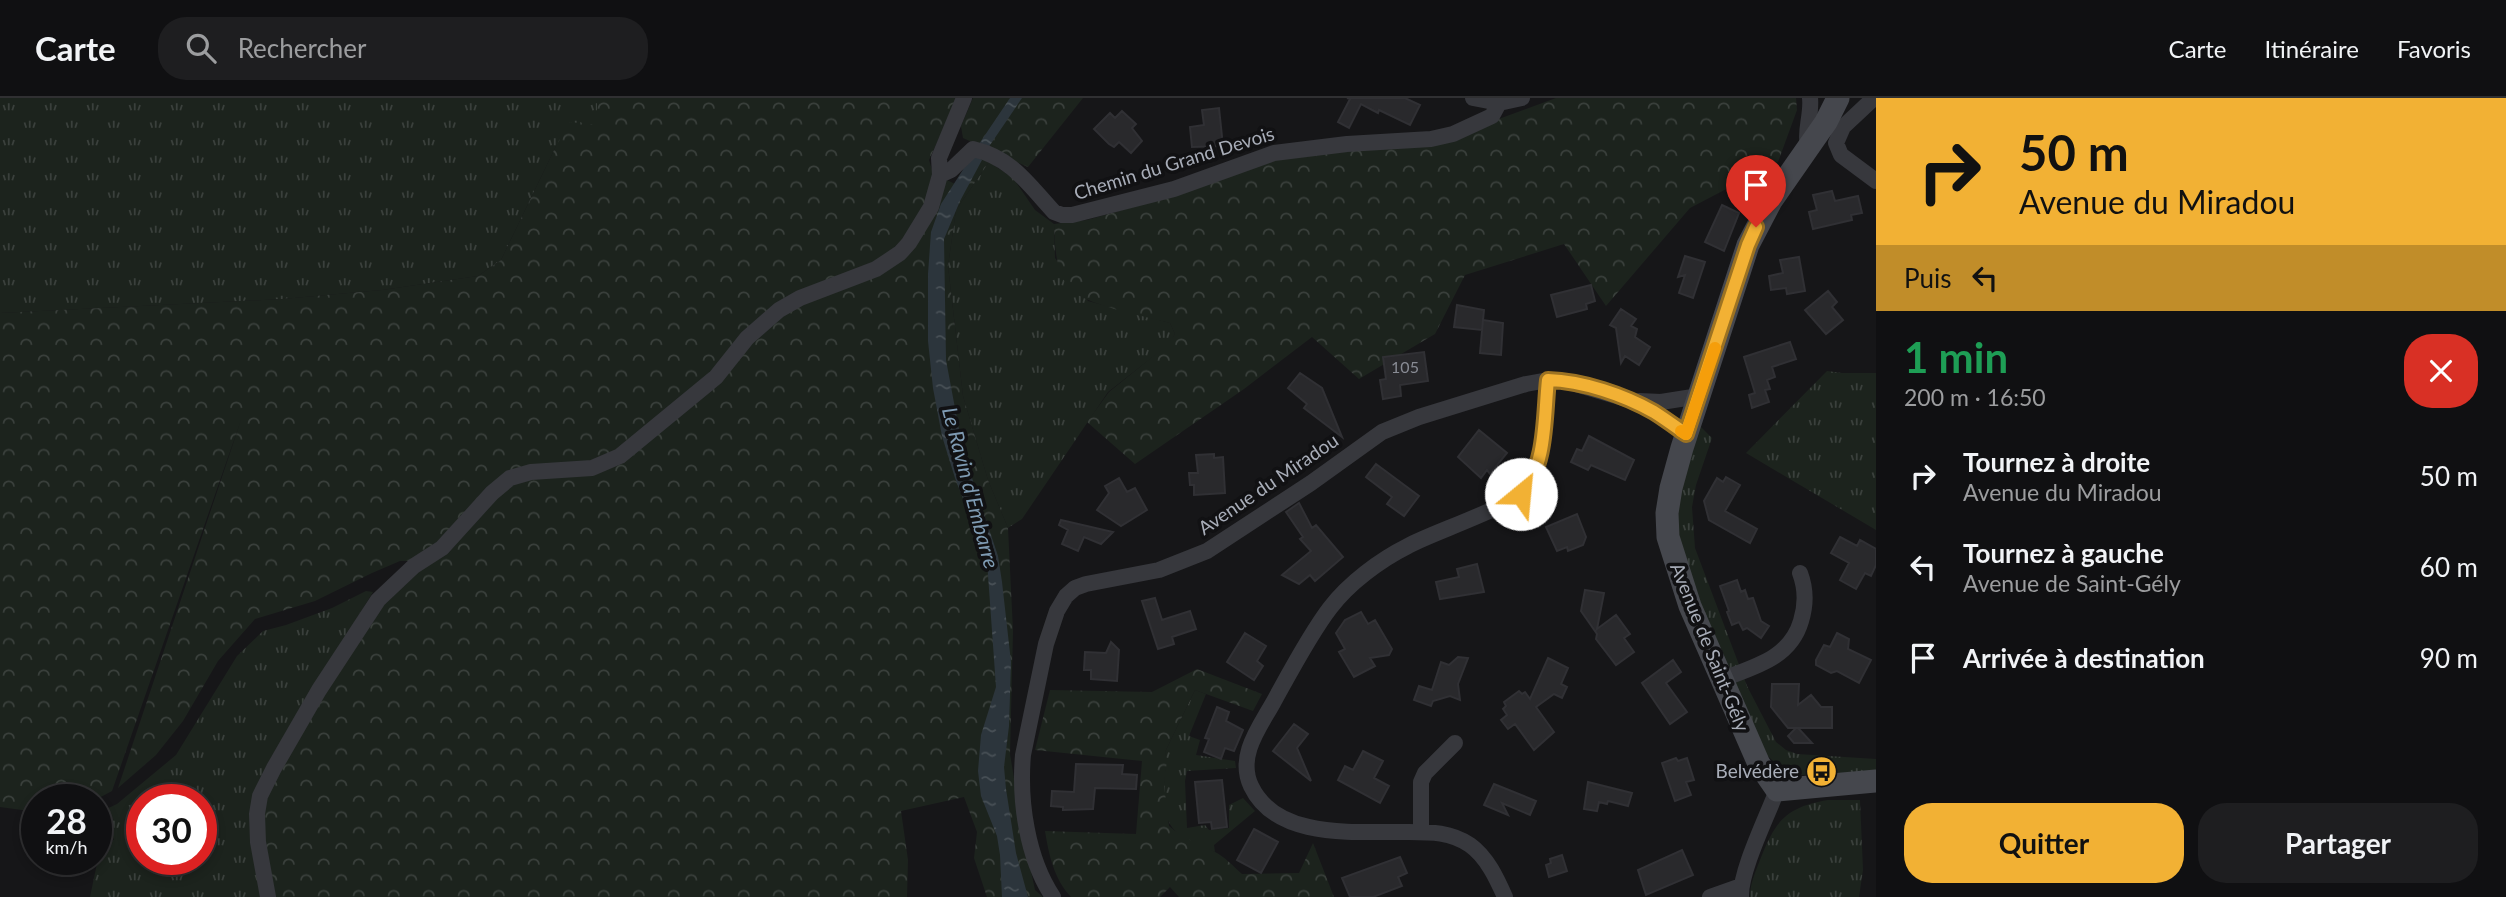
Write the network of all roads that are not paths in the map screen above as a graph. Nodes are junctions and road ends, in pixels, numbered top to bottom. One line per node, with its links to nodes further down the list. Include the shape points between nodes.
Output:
1 (964, 98): 10 (street, via 939,158)
2 (1473, 98): 8 (street)
3 (1522, 98): 8 (street)
4 (1810, 98): 9 (street)
5 (1821, 98): 6 (street)
6 (1836, 98): 9 (street, Avenue de Saint-Gély)
7 (1874, 98): 11 (street, via 1843,127 1836,143 1841,155)
8 (1499, 103): 10 (street, Chemin du Grand Devois, via 1492,116 1442,137 1274,153 1174,189 1072,215 1054,212 1015,169 982,151 972,149)
9 (1808, 146): 13 (street, Avenue de Saint-Gély, via 1748,245)
10 (940, 175): 23 (street, via 931,207 917,231 888,262 779,310 760,324 716,377 613,460 592,468 510,478 442,548 377,600 263,789 257,834)
11 (1876, 181)
12 (1548, 380): 14 (street, Avenue du Miradou); 21 (street, via 1542,442 1528,487 1496,508 1406,547 1354,582 1329,608 1247,752 1251,785 1265,806 1286,821 1339,830); 24 (street, Avenue du Miradou, via 1391,428 1207,551 1159,570 1086,584 1066,596 1046,644 1022,771 1034,857)
13 (1699, 397): 14 (street, Avenue du Miradou, via 1652,403); 15 (street, Avenue de Saint-Gély)
14 (1630, 400): 15 (street, Avenue du Miradou)
15 (1686, 434): 17 (street, Avenue de Saint-Gély, via 1669,500 1668,537)
16 (1800, 573): 17 (street, via 1805,592 1803,615 1792,642 1771,659)
17 (1720, 680): 20 (street, Avenue de Saint-Gély, via 1759,764)
18 (1455, 743): 21 (street, via 1421,782)
19 (1876, 782): 20 (street)
20 (1777, 790): 22 (street)
21 (1421, 832): 25 (street, via 1452,836 1472,847)
22 (1741, 892): 26 (street)
23 (268, 897)
24 (1053, 897)
25 (1505, 897)
26 (1710, 897)

